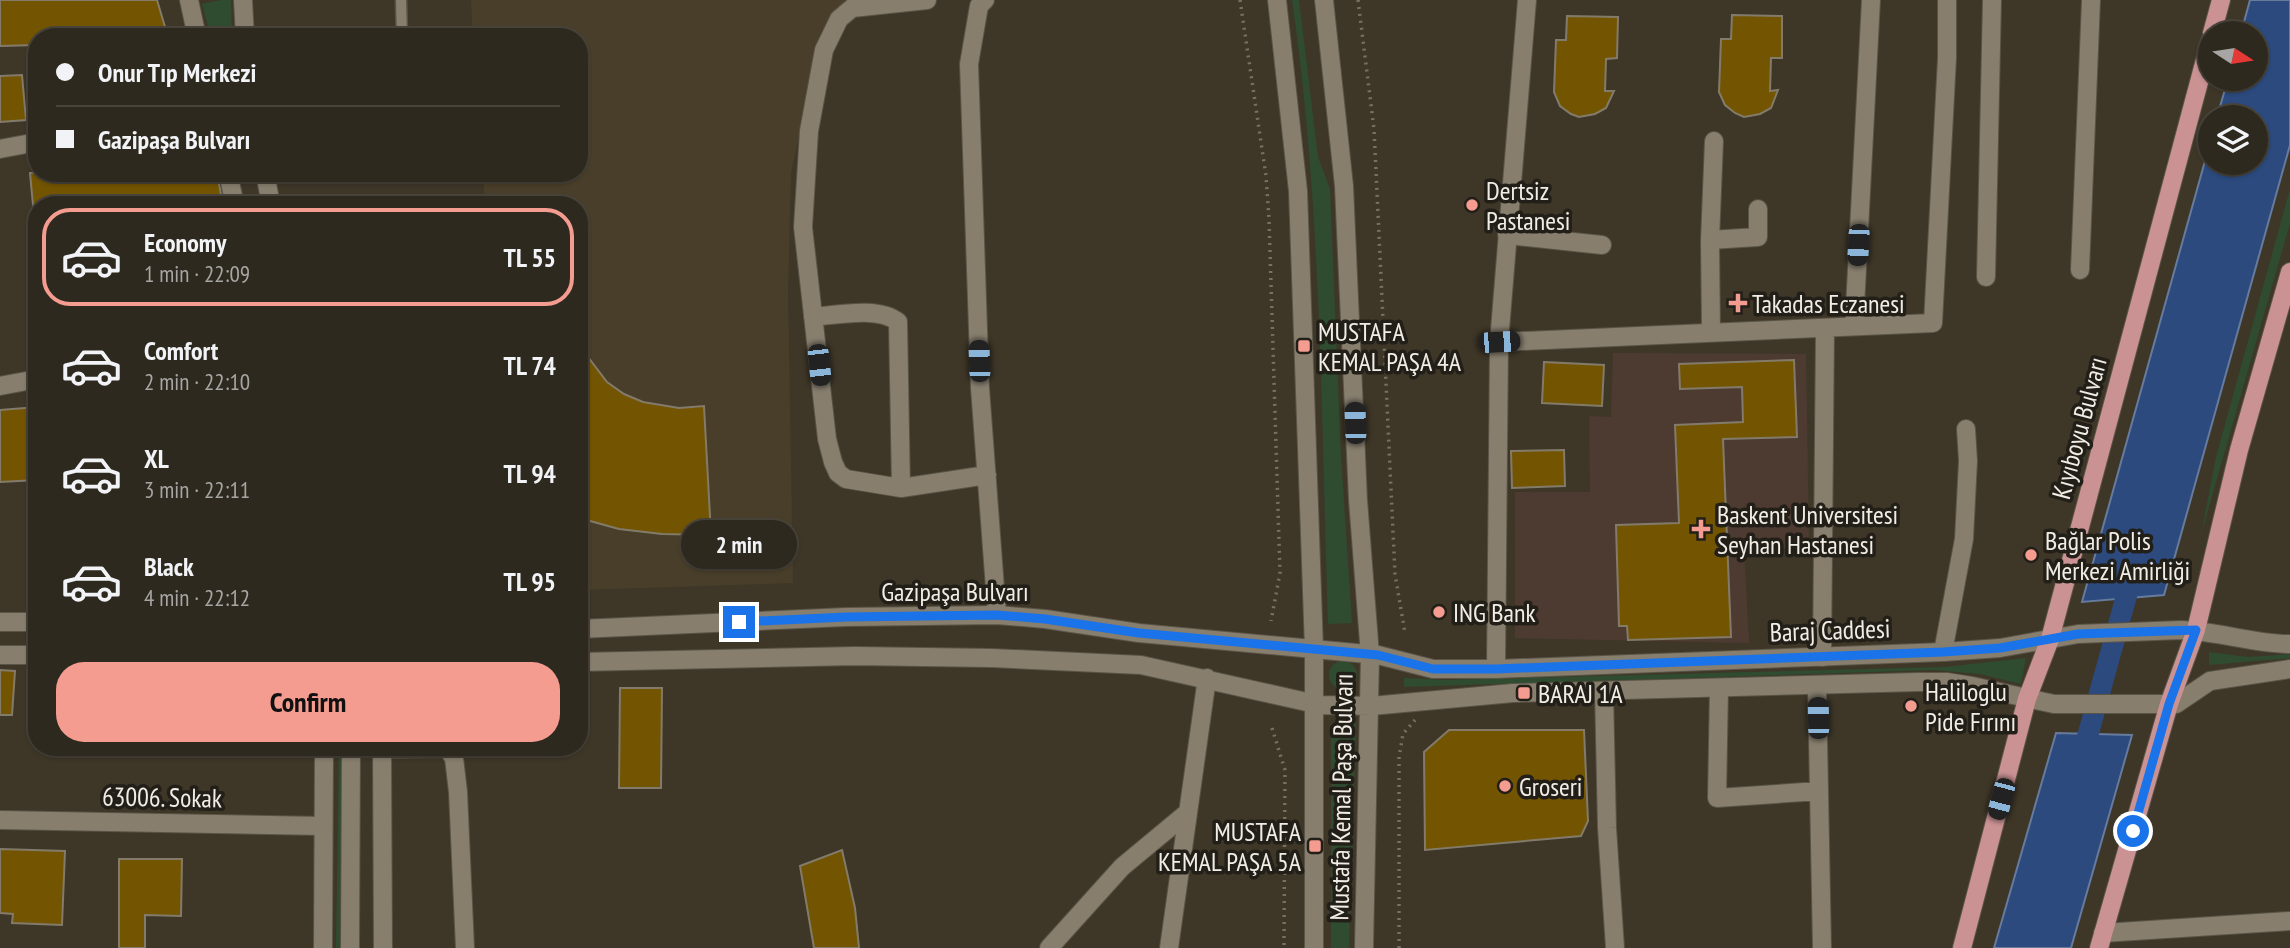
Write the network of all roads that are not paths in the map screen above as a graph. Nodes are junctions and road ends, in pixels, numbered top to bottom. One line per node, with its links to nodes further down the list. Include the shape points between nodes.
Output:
1 (188, 0): 16 (street)
2 (243, 0): 17 (street)
3 (401, 0): 18 (lane)
4 (927, 0): 30 (street, via 852,8 839,19 824,50 809,131 803,227)
5 (985, 0): 38 (street, via 979,6 969,64)
6 (1263, 0): 14 (street)
7 (1324, 0): 49 (street, Mustafa Kemal Paşa Bulvarı, via 1344,186)
8 (1527, 0): 24 (street)
9 (1871, 0): 31 (street)
10 (1947, 0): 31 (street, via 1933,323)
11 (1992, 0): 29 (street)
12 (2091, 0): 27 (street)
13 (2221, 0): 15 (main road)
14 (1278, 5): 47 (street, Mustafa Kemal Paşa Bulvarı, via 1298,191)
15 (2216, 21)
16 (195, 28)
17 (245, 28)
18 (402, 28)
19 (2198, 86): 45 (main road, Kıyıboyu Bulvarı)
20 (1714, 141): 25 (street)
21 (28, 144): 22 (street)
22 (0, 149)
23 (1758, 209): 25 (street, via 1758,237)
24 (1507, 235): 26 (street); 34 (street)
25 (1710, 240): 33 (street)
26 (1602, 245)
27 (2080, 270)
28 (2290, 272): 44 (main road)
29 (1986, 277)
30 (813, 317): 39 (street, via 827,439 838,473 846,479); 39 (street, via 878,313 898,322)
31 (1854, 326): 32 (street)
32 (1825, 328): 33 (street); 52 (street)
33 (1711, 332): 34 (street)
34 (1499, 342): 55 (street)
35 (28, 381): 36 (street)
36 (0, 386)
37 (1966, 429): 48 (street, via 1964,538)
38 (987, 475): 39 (street); 40 (street)
39 (901, 488)
40 (997, 615): 43 (street, Gazipaşa Bulvarı); 47 (street, Gazipaşa Bulvarı)
41 (0, 622): 42 (street)
42 (28, 622)
43 (588, 629)
44 (2188, 630): 45 (street, Baraj Caddesi); 46 (street, Baraj Caddesi); 62 (main road)
45 (2050, 639): 48 (street, Baraj Caddesi); 60 (main road, Kıyıboyu Bulvarı)
46 (2290, 643)
47 (1314, 649): 49 (street, Gazipaşa Bulvarı); 61 (street, Mustafa Kemal Paşa Bulvarı)
48 (1943, 652): 52 (street, Baraj Caddesi)
49 (1370, 654): 55 (street, Baraj Caddesi, via 1433,669); 63 (street, Mustafa Kemal Paşa Bulvarı)
50 (0, 655): 51 (street)
51 (28, 655)
52 (1822, 657): 55 (street, Baraj Caddesi)
53 (588, 662): 56 (street, via 992,658 1141,665)
54 (2290, 668): 62 (street, Baraj Caddesi, via 2210,681 2176,704)
55 (1496, 669)
56 (1207, 678): 61 (street); 69 (street)
57 (1817, 686): 58 (street, Baraj Caddesi); 60 (street, Baraj Caddesi, via 1947,682); 68 (street)
58 (1719, 688): 59 (street, Baraj Caddesi); 68 (street, via 1717,798)
59 (1604, 691): 63 (street, Baraj Caddesi, via 1513,693); 82 (street)
60 (2027, 699): 62 (street, Baraj Caddesi, via 2054,704); 84 (main road, Kıyıboyu Bulvarı)
61 (1314, 704): 63 (street, Baraj Caddesi); 80 (street, Mustafa Kemal Paşa Bulvarı)
62 (2166, 704): 73 (main road)
63 (1371, 706): 81 (street, Mustafa Kemal Paşa Bulvarı)
64 (324, 756): 71 (street)
65 (351, 756): 75 (street)
66 (382, 756): 76 (street)
67 (453, 756): 77 (street)
68 (1819, 791): 83 (street)
69 (1187, 813): 78 (street, via 1122,867); 79 (street)
70 (0, 820): 71 (street, 63006. Sokak)
71 (323, 826): 74 (street)
72 (2290, 920): 73 (street)
73 (2101, 941)
74 (323, 948)
75 (350, 948)
76 (383, 948)
77 (465, 948)
78 (1049, 948)
79 (1169, 948)
80 (1314, 948)
81 (1364, 948)
82 (1615, 948)
83 (1822, 948)
84 (1962, 948)

